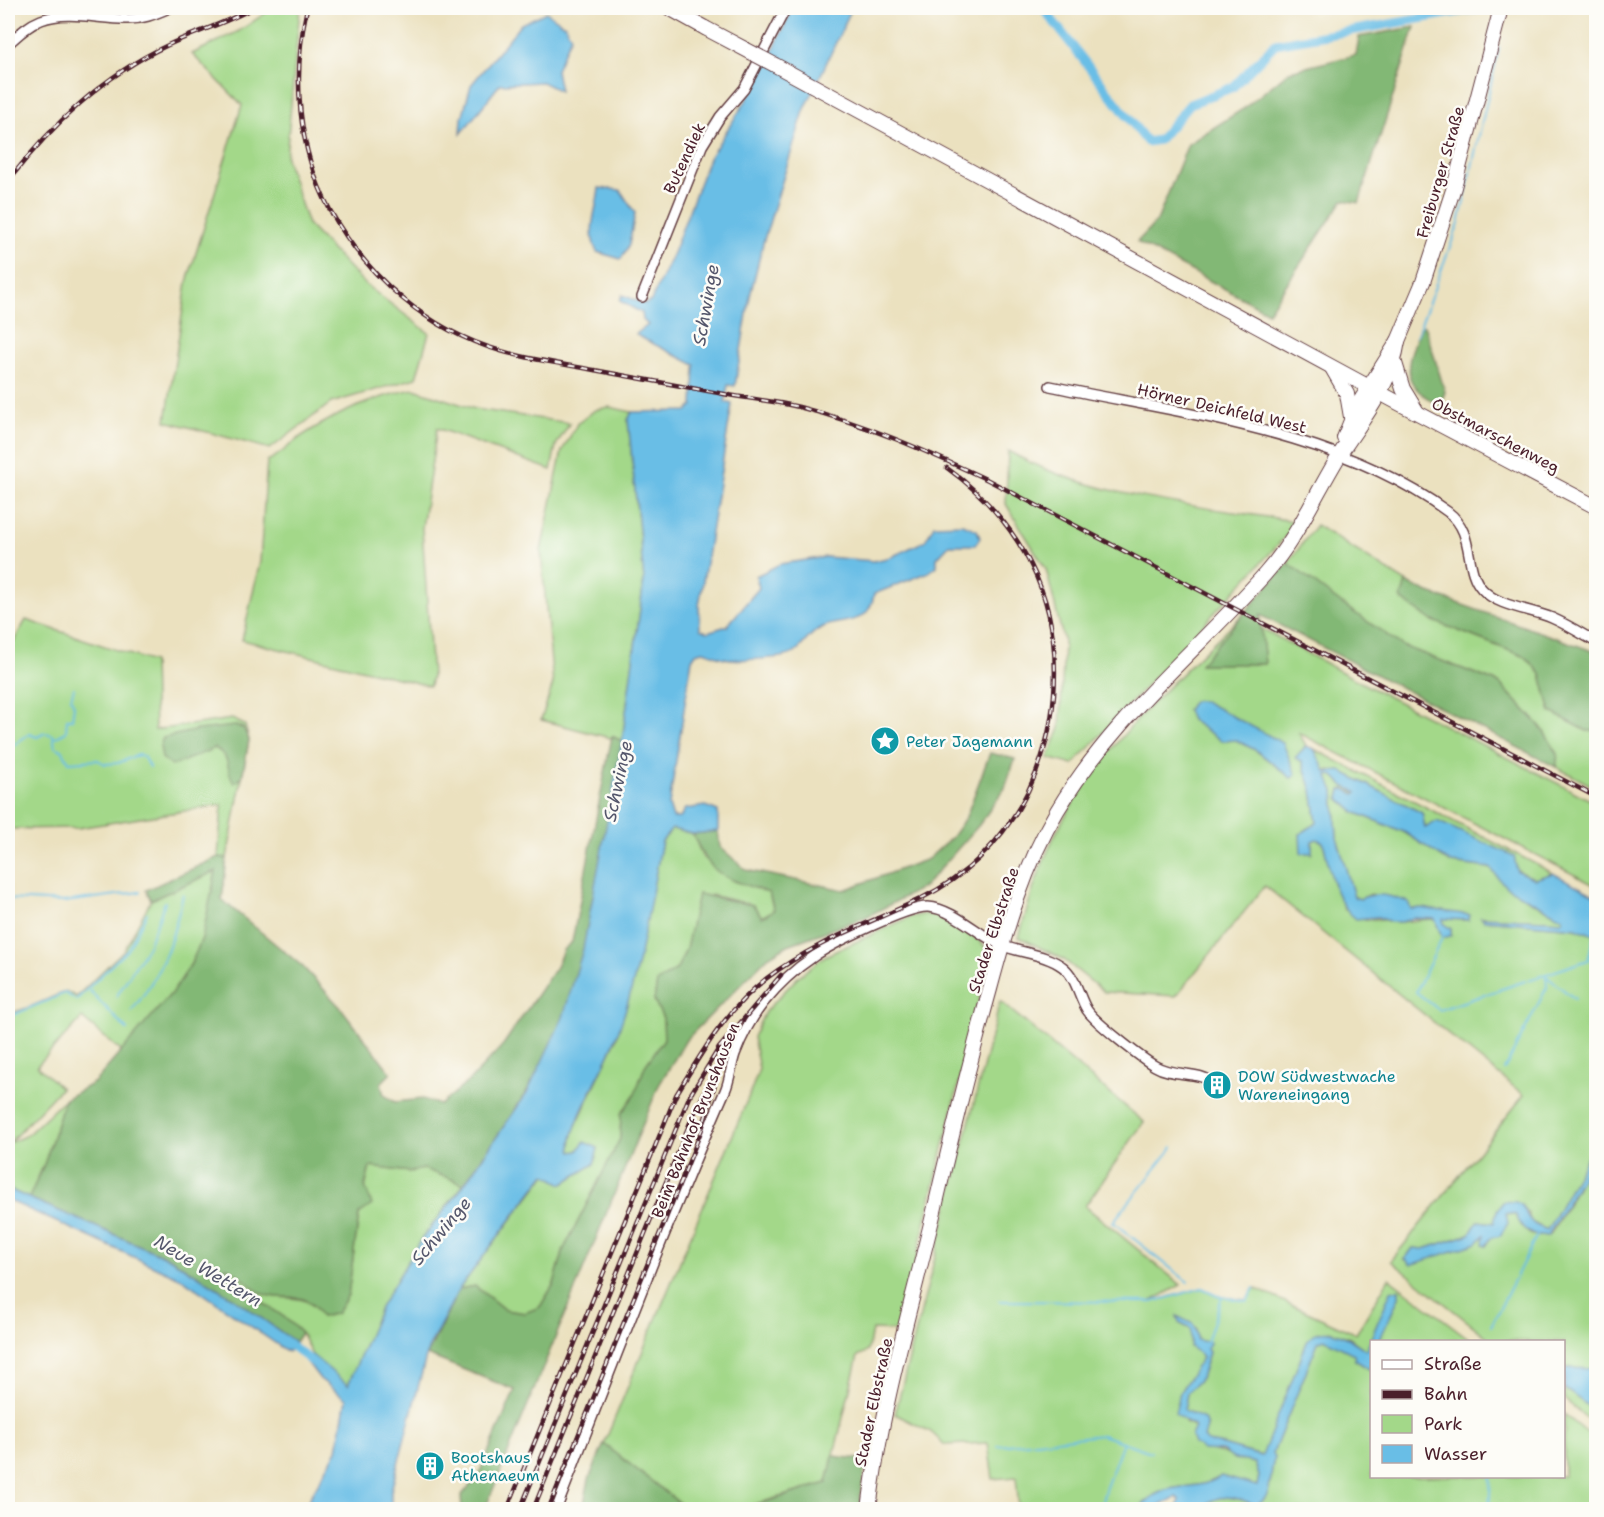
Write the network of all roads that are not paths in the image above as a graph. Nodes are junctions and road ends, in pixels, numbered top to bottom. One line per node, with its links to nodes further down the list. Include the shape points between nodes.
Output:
1 (169, 8): 5 (street, via 152,16 127,20 69,16 43,19)
2 (669, 8): 9 (main road, Obstmarschenweg, bridge)
3 (786, 8): 6 (street, Butendiek, via 744,89 702,146)
4 (1499, 13): 7 (main road, Freiburger Straße, via 1442,225)
5 (8, 44)
6 (642, 297)
7 (1398, 341): 8 (main road, Freiburger Straße); 11 (main road, Freiburger Straße)
8 (1395, 363): 11 (main road, Freiburger Straße); 12 (main road, via 1403,389)
9 (1331, 366): 11 (main road, Obstmarschenweg); 13 (main road, via 1347,394)
10 (1050, 386): 14 (street, Hörner Deichfeld West, via 1296,438)
11 (1374, 389): 12 (main road, Obstmarschenweg); 13 (main road, Stader Elbstraße); 14 (main road, Stader Elbstraße)
12 (1419, 414): 15 (main road, Obstmarschenweg)
13 (1352, 418): 14 (main road, Stader Elbstraße)
14 (1340, 454): 16 (street, Hörner Deichfeld West, via 1372,468 1458,521 1481,588 1494,598 1550,617); 17 (main road, Stader Elbstraße, via 1287,548 1234,608 1137,704 1080,775 1039,848)
15 (1596, 507)
16 (1596, 642)
17 (1002, 945): 18 (street, Beim Bahnhof Brunshausen, via 1063,967 1088,1011 1155,1066 1168,1072 1208,1077); 19 (street, Beim Bahnhof Brunshausen, via 945,912 916,908 815,955 765,1001 736,1052 725,1091); 20 (main road, Stader Elbstraße, via 973,1049 886,1413)
18 (1216, 1085)
19 (556, 1509)
20 (869, 1509)

